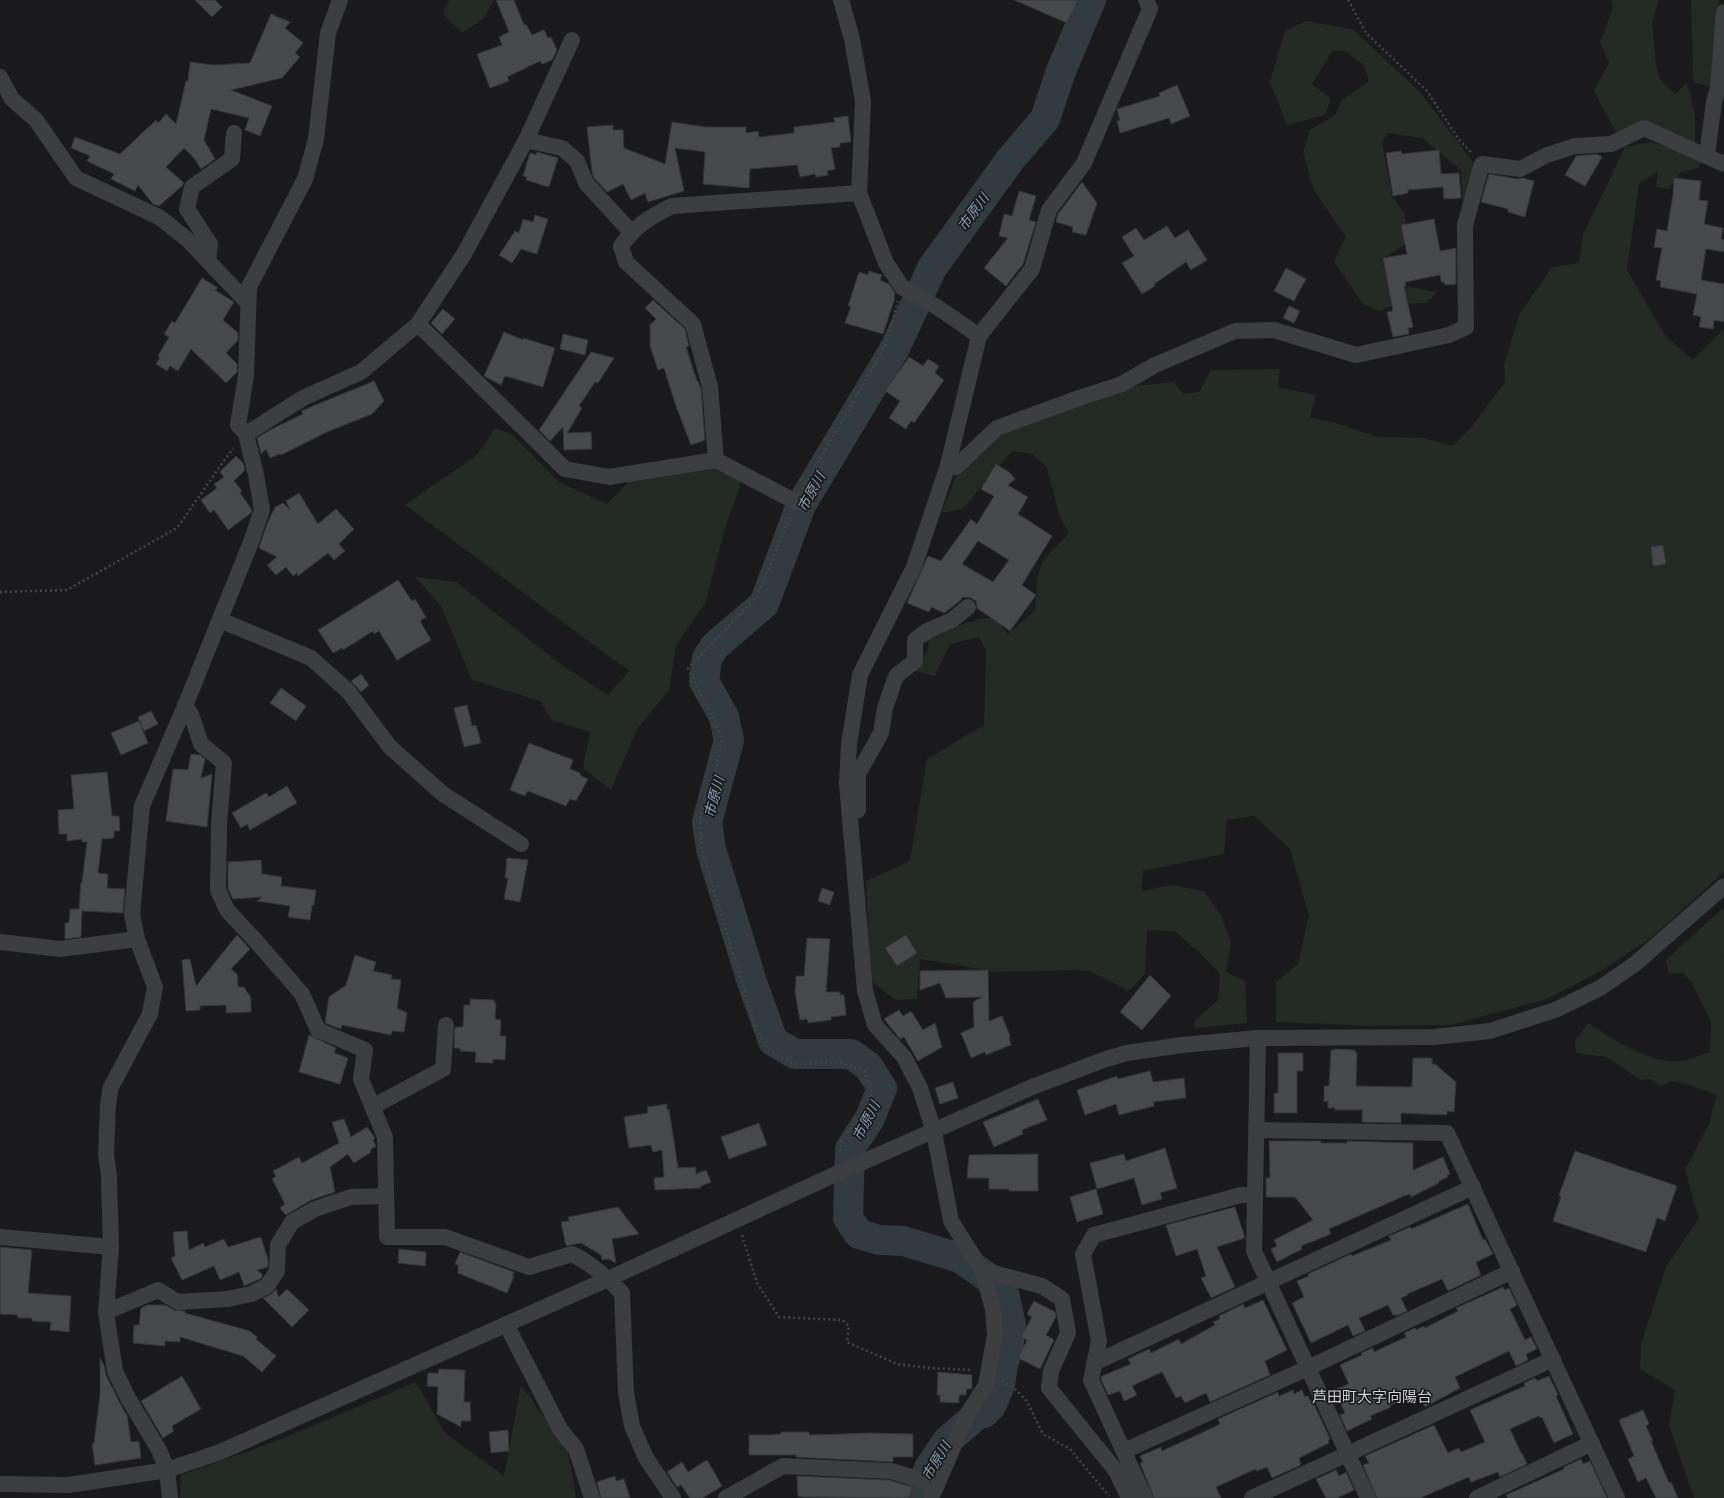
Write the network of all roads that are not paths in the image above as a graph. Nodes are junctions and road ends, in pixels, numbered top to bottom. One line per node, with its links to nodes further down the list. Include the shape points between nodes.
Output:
1 (340, 0): 14 (street, via 328,33 316,139 305,179 249,287)
2 (841, 0): 11 (street, via 852,39 863,100)
3 (1151, 3): 16 (street, via 1084,163 1049,210 1032,269)
4 (1724, 12): 9 (street, via 1718,88)
5 (572, 40): 8 (street)
6 (0, 78): 13 (street, via 12,99 36,120 76,178 158,217 188,240)
7 (234, 134): 13 (street, via 232,159 192,187 187,209 210,244)
8 (526, 140): 12 (street, via 562,148 577,162 586,183); 15 (street, via 464,254)
9 (1706, 156): 10 (street); 19 (street, via 1644,128 1611,144 1575,146 1547,154 1520,169 1482,164 1465,225 1466,327 1449,335 1356,355 1274,330 1235,331 1155,365 1122,384 997,428 956,467)
10 (1724, 164)
11 (859, 193): 12 (street, via 672,206 648,218); 16 (street, via 886,264 902,287)
12 (631, 232): 18 (street, via 621,246 626,262 693,324 710,387)
13 (208, 260): 14 (street)
14 (248, 303): 17 (street, via 246,376 238,425)
15 (418, 324): 17 (street, via 361,372 303,398); 18 (street, via 565,469 610,477)
16 (979, 336): 19 (street)
17 (246, 434): 22 (street, via 262,510)
18 (716, 460): 20 (street)
19 (948, 465): 24 (street, via 914,567 860,675 849,744 847,784)
20 (796, 502)
21 (968, 607): 24 (street, via 952,620 927,631 916,640 915,662 896,676 885,708 881,733 858,774 858,814)
22 (220, 620): 23 (street); 25 (street, via 311,658 348,691 390,747 443,794)
23 (185, 706): 27 (street, via 142,806 132,914); 31 (street, via 191,714 201,744 224,764 219,824 218,890 227,910 302,994 318,1030 365,1050 361,1079)
24 (850, 819): 33 (street, via 865,991 875,1025 904,1057 920,1088)
25 (521, 844)
26 (1724, 886): 30 (street, via 1635,964 1600,988 1548,1012 1490,1031 1434,1037)
27 (137, 939): 28 (street, via 60,949); 38 (street, via 155,987 150,1014 111,1087 108,1104 106,1154)
28 (0, 942)
29 (446, 1025): 31 (street, via 443,1069)
30 (1258, 1038): 32 (street); 33 (street, via 1182,1044 1127,1052 1032,1087)
31 (372, 1107): 36 (street, via 385,1137)
32 (1256, 1130): 34 (street, via 1447,1133); 35 (street)
33 (934, 1132): 39 (street, via 951,1221); 41 (street, via 838,1173)
34 (1473, 1187): 40 (street); 42 (street)
35 (1255, 1195): 42 (street, via 1254,1251); 46 (street, via 1241,1195 1094,1236 1083,1254 1099,1340)
36 (386, 1196): 41 (street, via 387,1237 446,1237 528,1267 572,1254); 43 (street, via 350,1197 315,1209 292,1222 278,1245 277,1271 267,1286 251,1294 228,1299 178,1302 158,1290)
37 (0, 1237): 38 (street)
38 (111, 1247): 43 (street)
39 (982, 1270): 53 (street, via 993,1309 995,1335 986,1385 968,1413); 58 (street, via 1042,1286 1062,1299 1068,1333 1051,1371 1050,1388 1116,1470)
40 (1512, 1271): 45 (street); 47 (street)
41 (608, 1279): 44 (street); 56 (street, via 622,1293 626,1393 632,1426 646,1458)
42 (1269, 1283): 46 (street); 47 (street)
43 (106, 1312): 51 (street, via 115,1371 159,1450)
44 (506, 1324): 51 (street, via 220,1452); 55 (street, via 560,1429 576,1449)
45 (1553, 1359): 48 (street); 50 (street)
46 (1094, 1363): 49 (street, via 1091,1380)
47 (1308, 1368): 49 (street); 50 (street)
48 (1592, 1443): 62 (street); 63 (street)
49 (1124, 1451): 59 (street)
50 (1348, 1454): 60 (street); 61 (street)
51 (167, 1470): 52 (street, via 69,1486); 54 (street)
52 (0, 1484)
53 (934, 1491): 57 (street, via 891,1471 783,1466)
54 (170, 1498)
55 (592, 1498)
56 (673, 1498)
57 (726, 1498)
58 (1129, 1498)
59 (1145, 1498)
60 (1252, 1498)
61 (1368, 1498)
62 (1477, 1498)
63 (1617, 1498)

